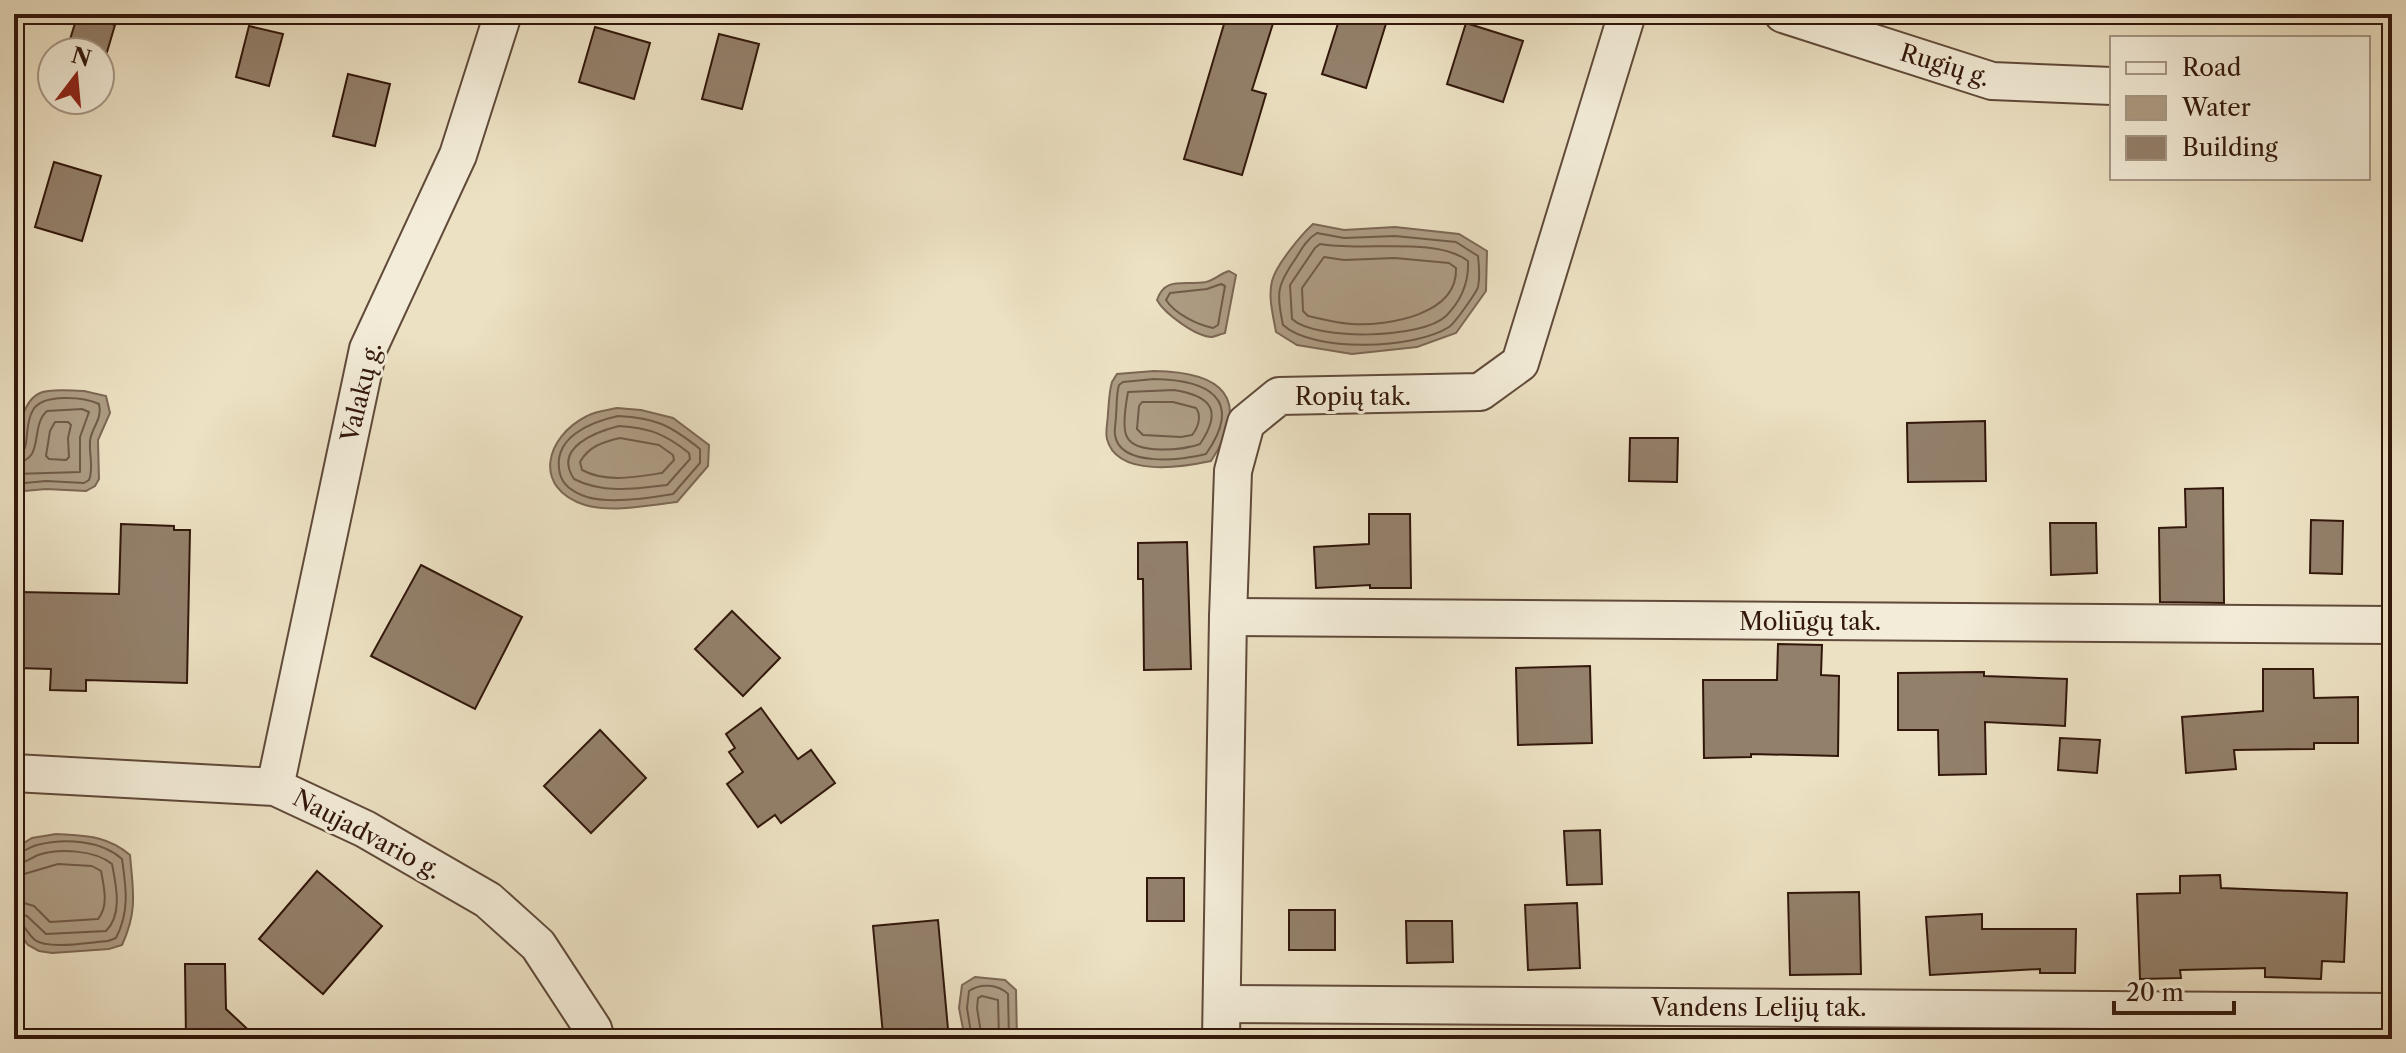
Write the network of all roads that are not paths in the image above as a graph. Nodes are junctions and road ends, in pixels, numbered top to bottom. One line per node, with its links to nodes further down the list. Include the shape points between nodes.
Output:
1 (503, 14): 8 (street, Valakų g., via 458,155 368,349)
2 (1627, 14): 5 (street, Ropių tak., via 1520,363 1480,392 1279,396 1246,423 1233,471)
3 (1783, 14): 4 (street, Rugių g., via 1992,81)
4 (2110, 86)
5 (1228, 617): 6 (street, Moliūgų tak.); 10 (street, Ropių tak.)
6 (2392, 625)
7 (14, 773): 8 (street, Naujadvario g.)
8 (275, 787): 11 (street, Naujadvario g., via 365,829 488,900 538,945)
9 (2392, 1012): 10 (street, Vandens Lelijų tak.)
10 (1222, 1021)
11 (596, 1039)

